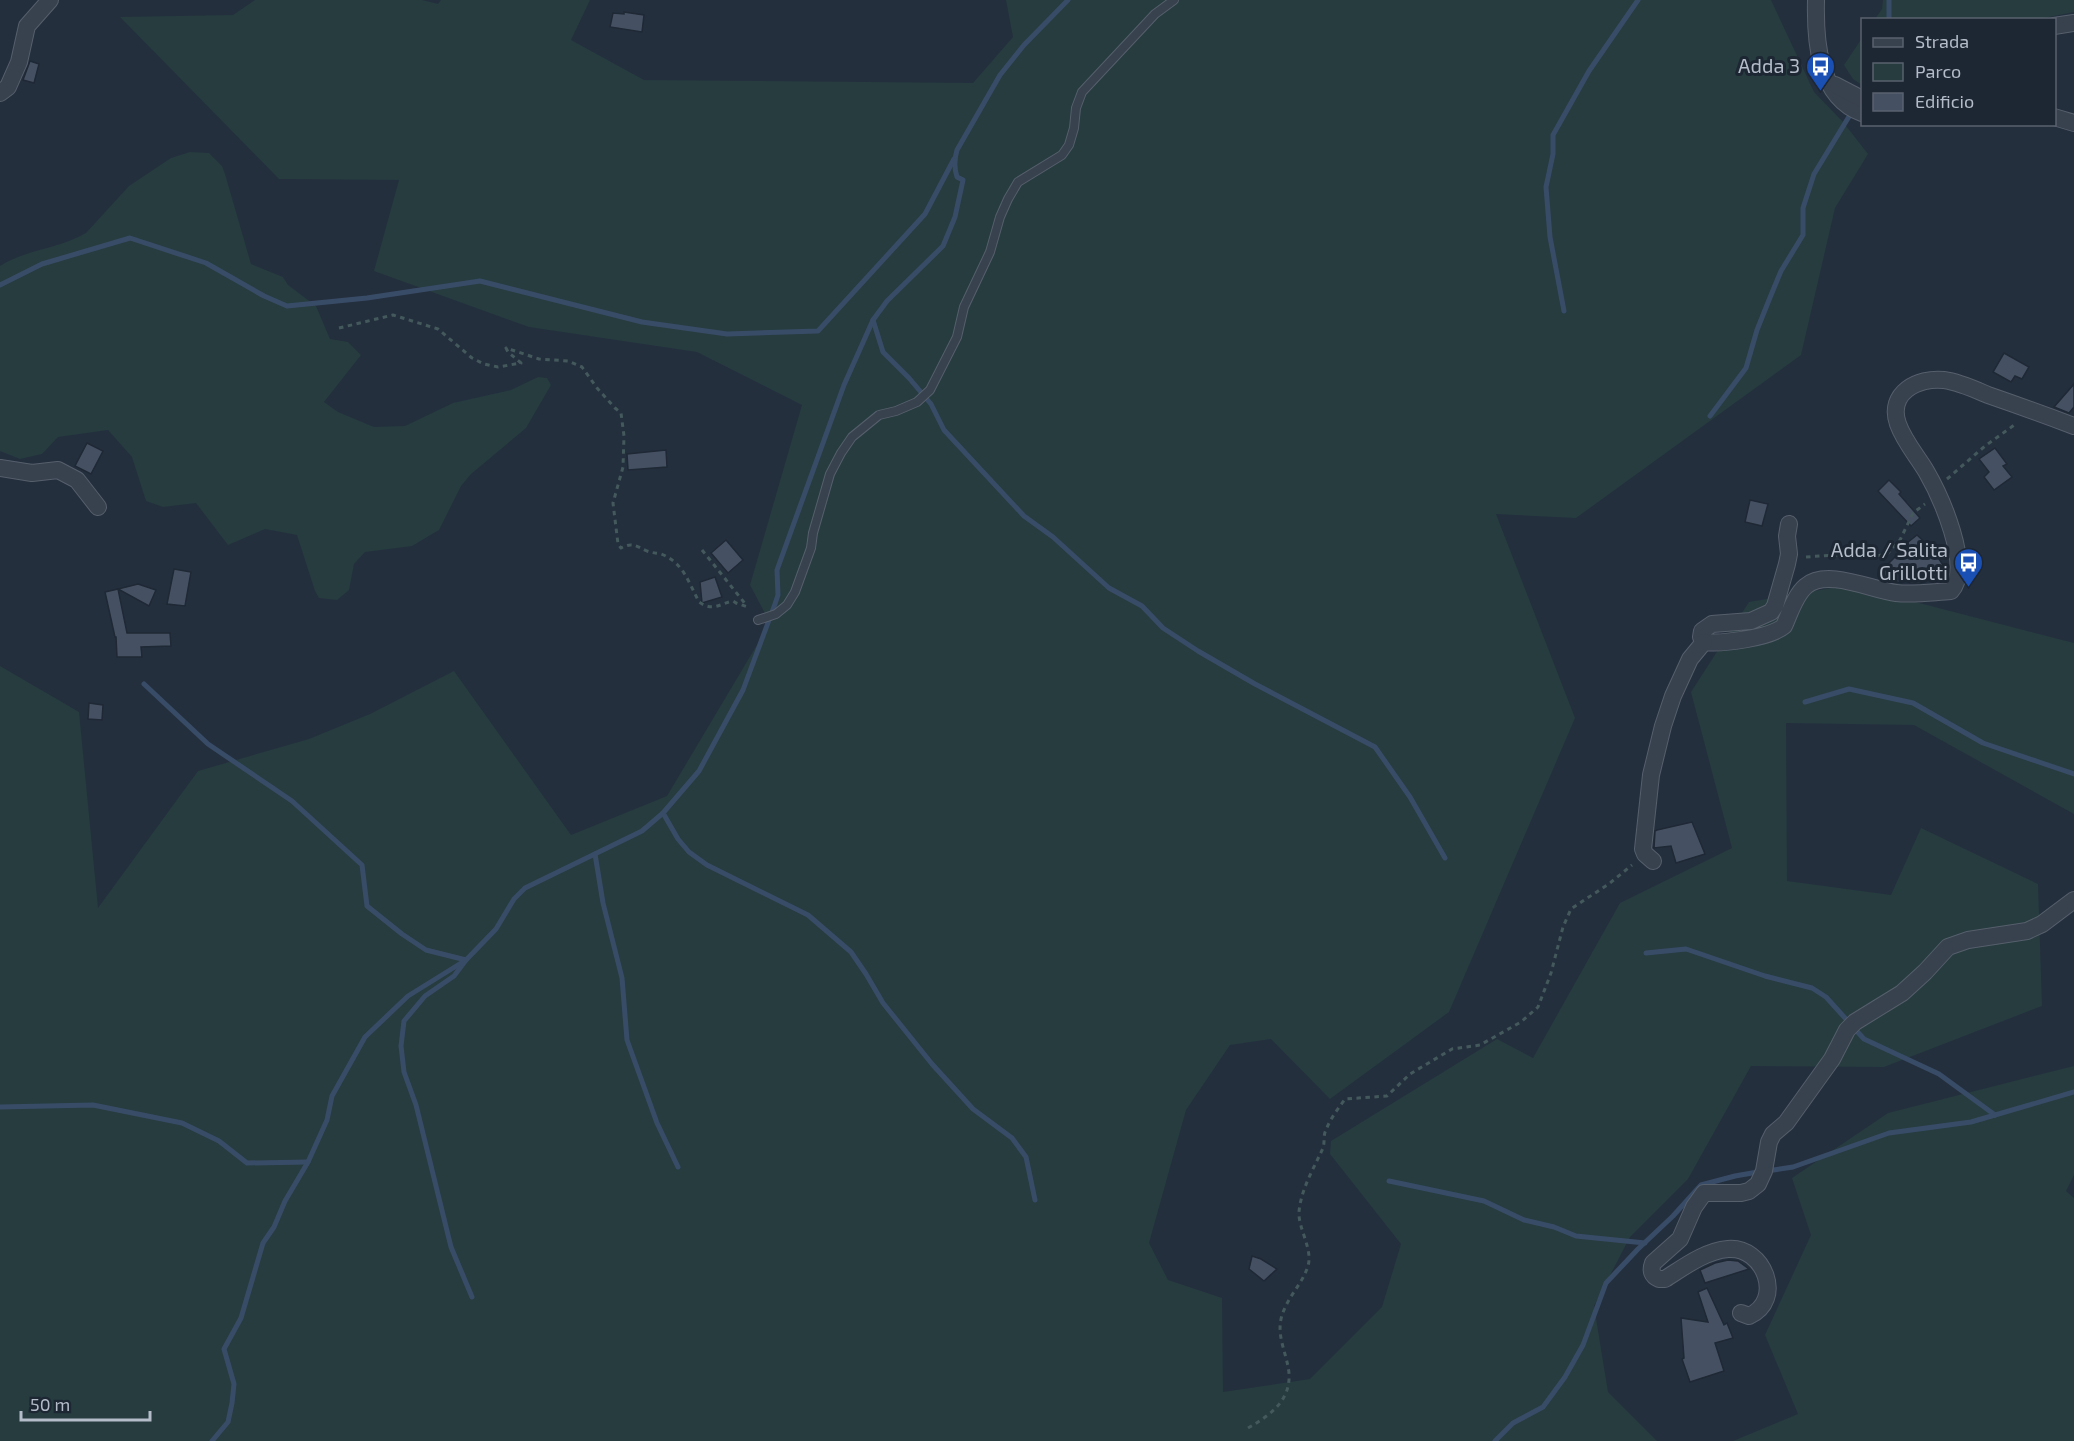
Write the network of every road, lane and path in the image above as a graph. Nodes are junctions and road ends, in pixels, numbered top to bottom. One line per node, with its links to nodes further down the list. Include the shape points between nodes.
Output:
1 (50, 0): 7 (street, via 27,26 19,62 8,87)
2 (1174, 0): 21 (lane, via 1155,14 1082,92 1070,145 1062,155 1018,182 964,307 957,337 930,390 917,402 879,415 852,437 830,474 812,548 795,592 776,614)
3 (1816, 0): 6 (street, via 1820,56)
4 (2074, 23): 5 (street)
5 (2056, 26)
6 (1827, 80): 8 (street); 9 (street, via 1833,91)
7 (0, 93)
8 (1861, 98)
9 (1861, 112)
10 (2056, 117): 11 (street)
11 (2074, 123)
12 (339, 328): 20 (path, via 393,315 438,329 484,364 498,367 521,363 506,348 582,367 621,413 623,467 613,503 618,544 621,548 635,544 680,565 699,602 705,606 721,607 733,601)
13 (2074, 426): 22 (street, via 1955,382 1916,383 1903,393 1896,416 1950,526 1960,564 1959,578 1951,591 1895,593 1821,579 1802,591 1779,630 1750,638)
14 (0, 468): 15 (street, via 32,473 58,470 77,480)
15 (98, 507)
16 (1789, 524): 19 (street)
17 (702, 550): 20 (path)
18 (1852, 556): 19 (path, via 1820,555)
19 (1787, 564): 22 (street, via 1771,612 1750,621 1712,624 1702,631)
20 (748, 607): 21 (path)
21 (758, 620)
22 (1704, 642): 23 (street, via 1690,659 1663,726 1648,790 1642,842)
23 (1649, 857): 26 (path, via 1571,909 1538,1007 1521,1022 1480,1045 1452,1049 1410,1074 1387,1096 1346,1099 1325,1131 1324,1145 1299,1214 1309,1264 1281,1319 1280,1337 1289,1373 1287,1389 1279,1406)
24 (2074, 900): 25 (street, via 2027,931 1948,946 1902,993 1862,1016 1847,1030 1832,1059 1786,1123 1773,1134 1758,1184 1741,1193 1710,1192 1699,1198 1680,1239 1653,1263 1652,1274 1659,1280 1665,1279 1706,1255 1728,1249 1743,1251 1761,1266 1767,1293 1762,1308 1749,1316)
25 (1741, 1313)
26 (1248, 1428)

